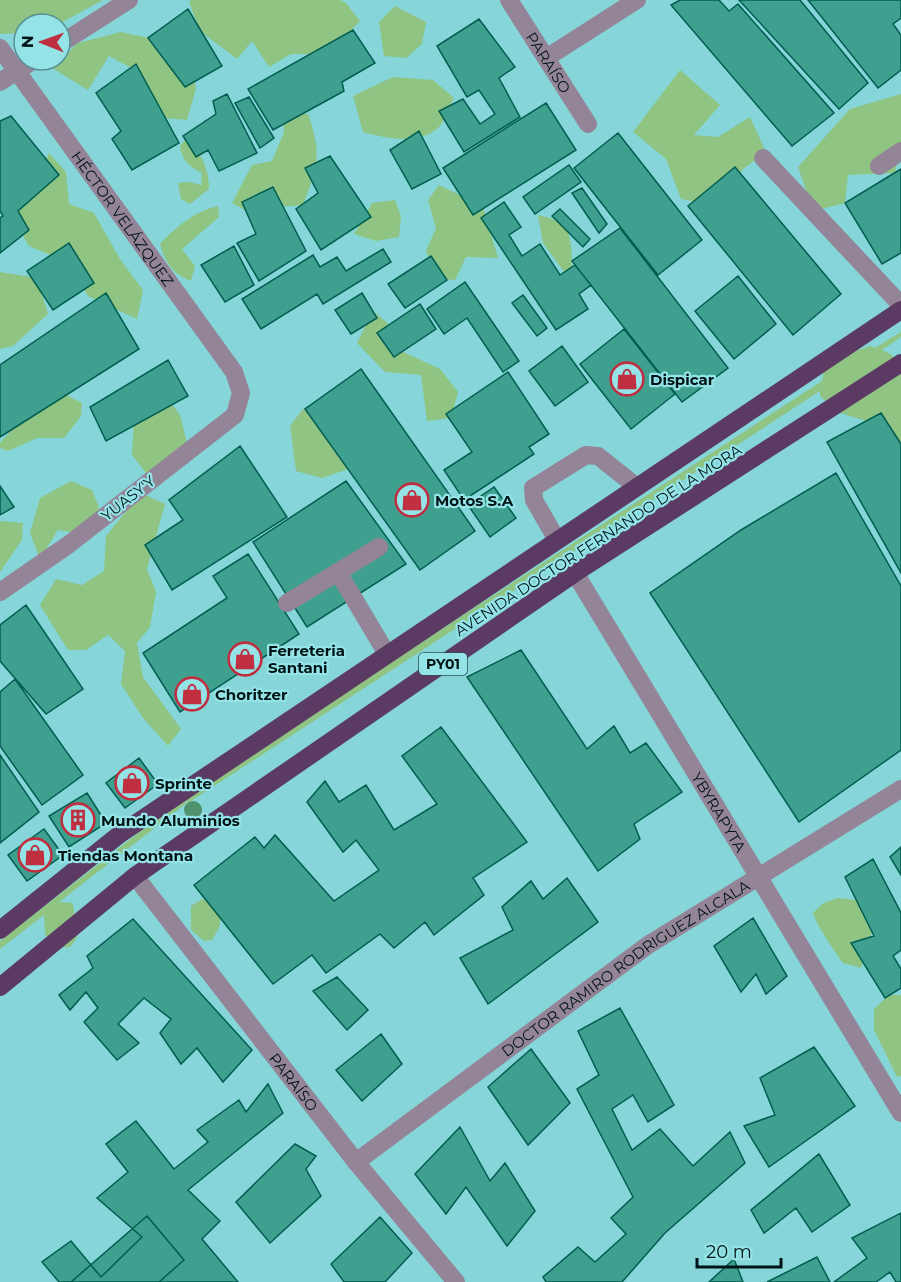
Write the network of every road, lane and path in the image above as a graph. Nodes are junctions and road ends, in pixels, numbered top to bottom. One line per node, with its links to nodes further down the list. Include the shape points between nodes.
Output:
1 (129, 0): 4 (street)
2 (509, 0): 6 (street, PARAÍSO)
3 (637, 0): 6 (street)
4 (72, 36)
5 (0, 48): 7 (street, HÉCTOR VELÁZQUEZ)
6 (546, 58): 11 (street, PARAÍSO)
7 (12, 64)
8 (15, 72): 10 (street)
9 (18, 72): 18 (street, HÉCTOR VELÁZQUEZ, via 234,372)
10 (0, 82)
11 (588, 124)
12 (901, 151): 14 (street)
13 (762, 158): 15 (street)
14 (879, 166)
15 (901, 305)
16 (901, 310): 19 (highway, AVENIDA DOCTOR FERNANDO DE LA MORA / PY01)
17 (901, 363): 23 (highway, AVENIDA DOCTOR FERNANDO DE LA MORA / PY01)
18 (241, 393): 24 (street, YUASY'Y, via 235,415 68,545)
19 (637, 487): 20 (highway, AVENIDA DOCTOR FERNANDO DE LA MORA / PY01); 20 (street, via 593,454 533,488 534,500)
20 (557, 540): 26 (highway, AVENIDA DOCTOR FERNANDO DE LA MORA / PY01)
21 (379, 547): 22 (street)
22 (338, 572): 25 (street); 26 (street)
23 (575, 573): 28 (highway, AVENIDA DOCTOR FERNANDO DE LA MORA / PY01); 29 (street, YBYRAPYTA)
24 (0, 592)
25 (287, 603)
26 (387, 654): 30 (highway, AVENIDA DOCTOR FERNANDO DE LA MORA / PY01, via 120,834)
27 (901, 789): 29 (street, DOCTOR RAMIRO RODRIGUEZ ALCALA)
28 (135, 876): 31 (highway, AVENIDA DOCTOR FERNANDO DE LA MORA / PY01); 33 (street, PARAÍSO)
29 (760, 876): 32 (street, YBYRAPYTA); 33 (street, DOCTOR RAMIRO RODRIGUEZ ALCALA, via 648,945)
30 (0, 930)
31 (0, 987)
32 (901, 1113)
33 (356, 1162): 34 (street, PARAÍSO)
34 (456, 1282)

